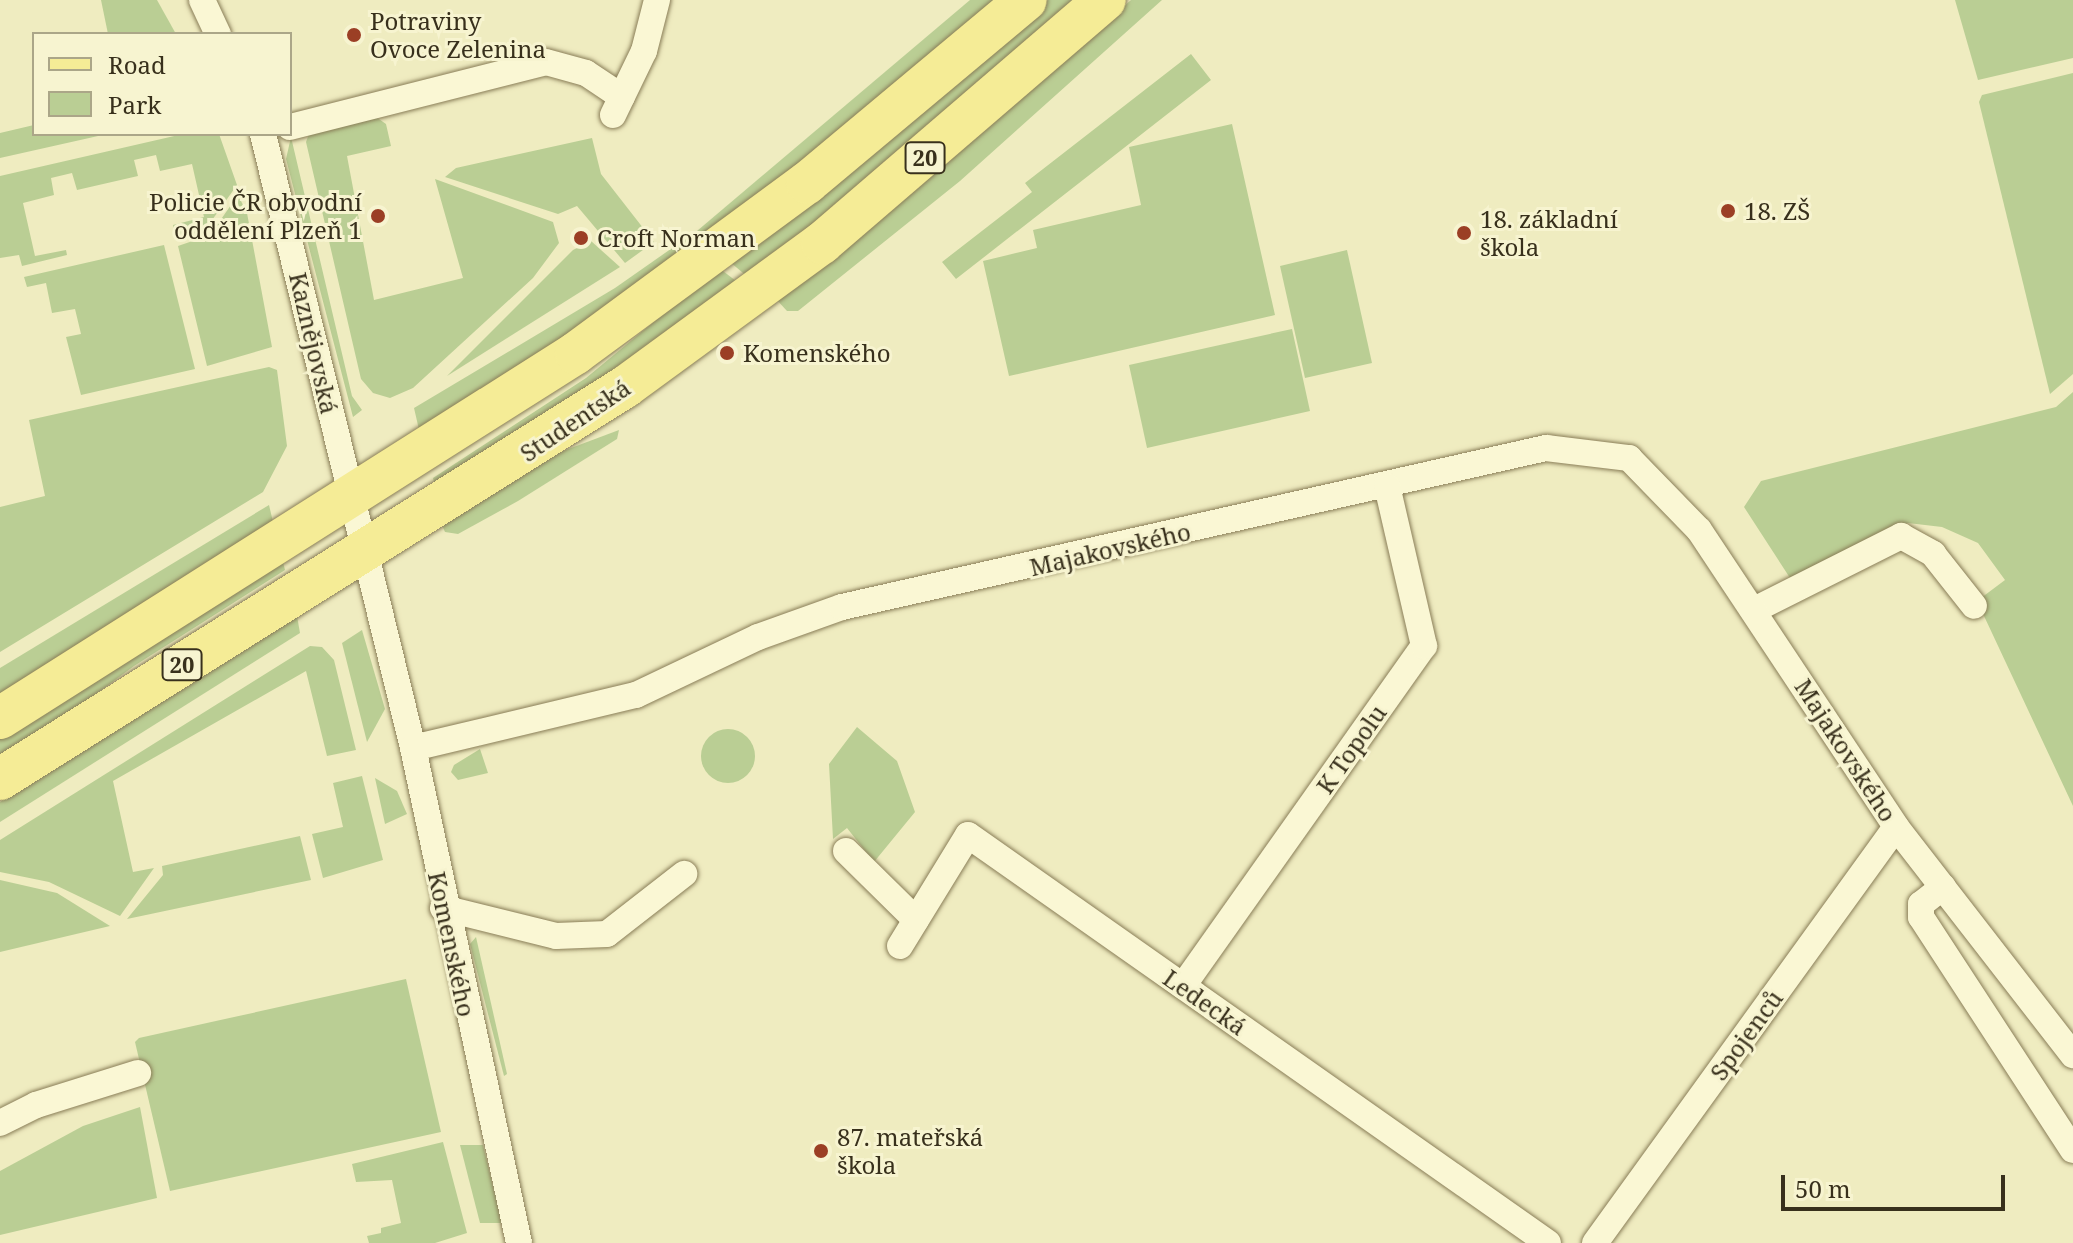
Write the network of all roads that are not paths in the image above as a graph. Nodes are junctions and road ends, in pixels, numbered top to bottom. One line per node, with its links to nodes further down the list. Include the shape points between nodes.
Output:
1 (202, 0): 5 (street)
2 (657, 0): 6 (street, via 644,51 617,106 586,73 546,62)
3 (1026, 0): 9 (main road, 20, via 713,255 576,353)
4 (1105, 0): 10 (main road, Studentská / 20, via 943,143 747,300 550,438)
5 (217, 32)
6 (292, 126)
7 (263, 136): 9 (street, Kaznějovská)
8 (1387, 486): 12 (street, Majakovského, via 1546,448 1629,458 1690,519); 14 (street, Majakovského, via 842,607 772,631 636,695); 23 (street, K Topolu, via 1424,646)
9 (348, 498): 10 (street, Kaznějovská); 13 (main road, 20)
10 (364, 552): 14 (street, Komenského); 15 (main road, Studentská / 20)
11 (1974, 606): 12 (street, via 1933,554 1901,536)
12 (1754, 610): 16 (street, Majakovského)
13 (0, 718)
14 (413, 748): 20 (street, Komenského)
15 (0, 779)
16 (1896, 827): 19 (street, Majakovského); 30 (street, Spojenců)
17 (846, 851): 21 (street)
18 (684, 874): 20 (street, via 607,934 556,936)
19 (1943, 887): 24 (street, Majakovského); 27 (street, via 1921,904 1921,917)
20 (443, 908): 28 (street, Komenského)
21 (916, 920): 22 (street, Ledecká); 23 (street, Ledecká, via 968,835)
22 (900, 946)
23 (1183, 986): 29 (street, Ledecká)
24 (2073, 1055)
25 (138, 1073): 26 (street, via 36,1105)
26 (0, 1123)
27 (2073, 1150)
28 (519, 1243)
29 (1548, 1243)
30 (1595, 1243)

